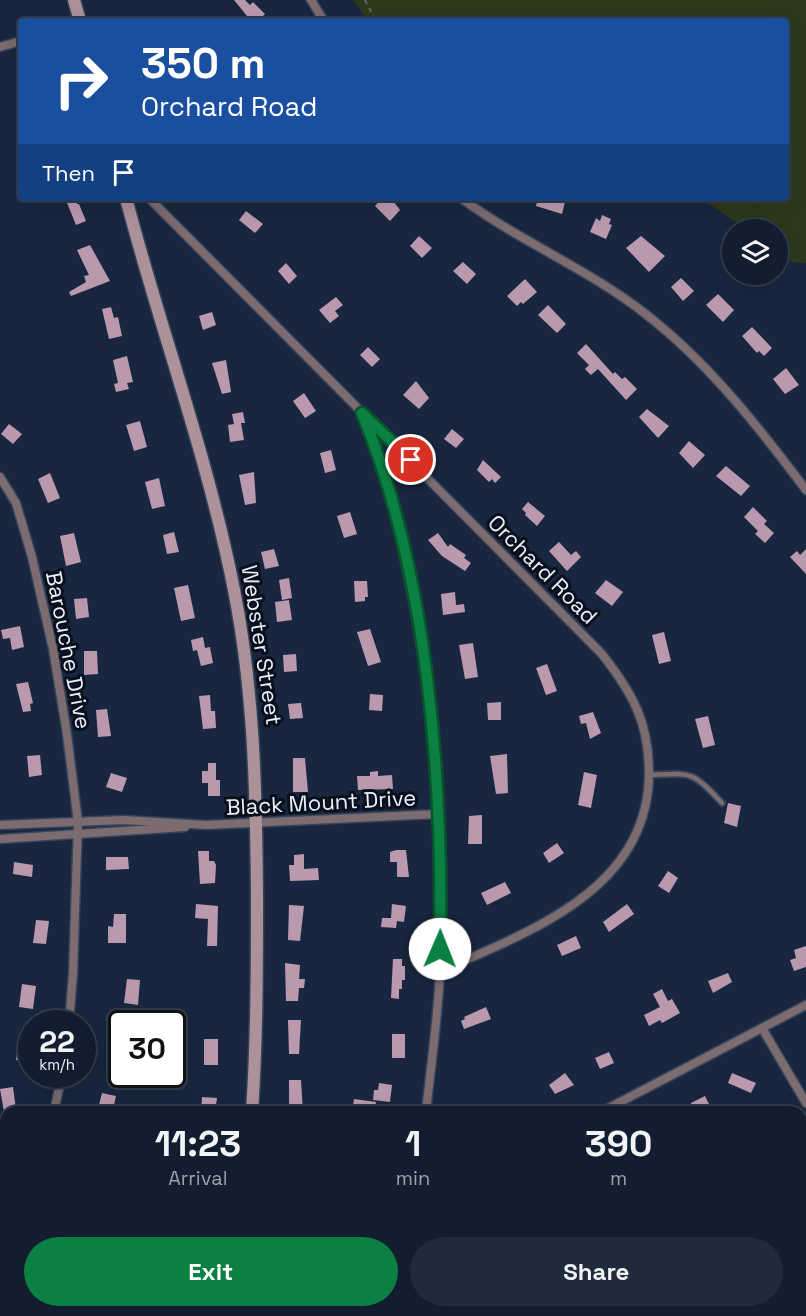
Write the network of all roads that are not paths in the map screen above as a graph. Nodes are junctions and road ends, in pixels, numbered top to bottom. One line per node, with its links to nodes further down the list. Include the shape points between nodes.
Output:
1 (74, 0): 3 (street)
2 (311, 0): 4 (street)
3 (79, 18)
4 (322, 18)
5 (18, 42): 6 (street)
6 (0, 47)
7 (127, 201): 17 (street, Webster Street, via 224,542 247,673 255,740)
8 (152, 201): 10 (street, Orchard Road)
9 (464, 201): 12 (street, via 499,226 594,278 666,331 737,402)
10 (362, 413): 13 (street, Orchard Road, via 602,654 640,712 648,744); 15 (street, via 397,522 409,577 427,687)
11 (0, 477): 16 (street, Barouche Drive, via 24,526 45,615 62,701)
12 (806, 490)
13 (649, 775): 14 (lane, via 683,773 697,778); 22 (street, Orchard Road, via 647,803 640,822 611,874 558,914)
14 (722, 803)
15 (438, 814): 17 (street, Black Mount Drive); 22 (street)
16 (78, 822): 18 (street, Black Mount Drive); 19 (street, Black Mount Drive, via 124,820); 20 (street, Barouche Drive)
17 (258, 823): 19 (street, Black Mount Drive); 29 (street, Webster Street)
18 (0, 825)
19 (206, 825): 20 (street, Black Mount Drive)
20 (77, 836): 21 (street, Black Mount Drive); 24 (street, Barouche Drive)
21 (0, 839)
22 (440, 971): 30 (street)
23 (806, 1005): 25 (street)
24 (70, 1010)
25 (762, 1028): 27 (street); 31 (street)
26 (59, 1088): 28 (street)
27 (806, 1103)
28 (55, 1106)
29 (252, 1106)
30 (427, 1106)
31 (612, 1106)

